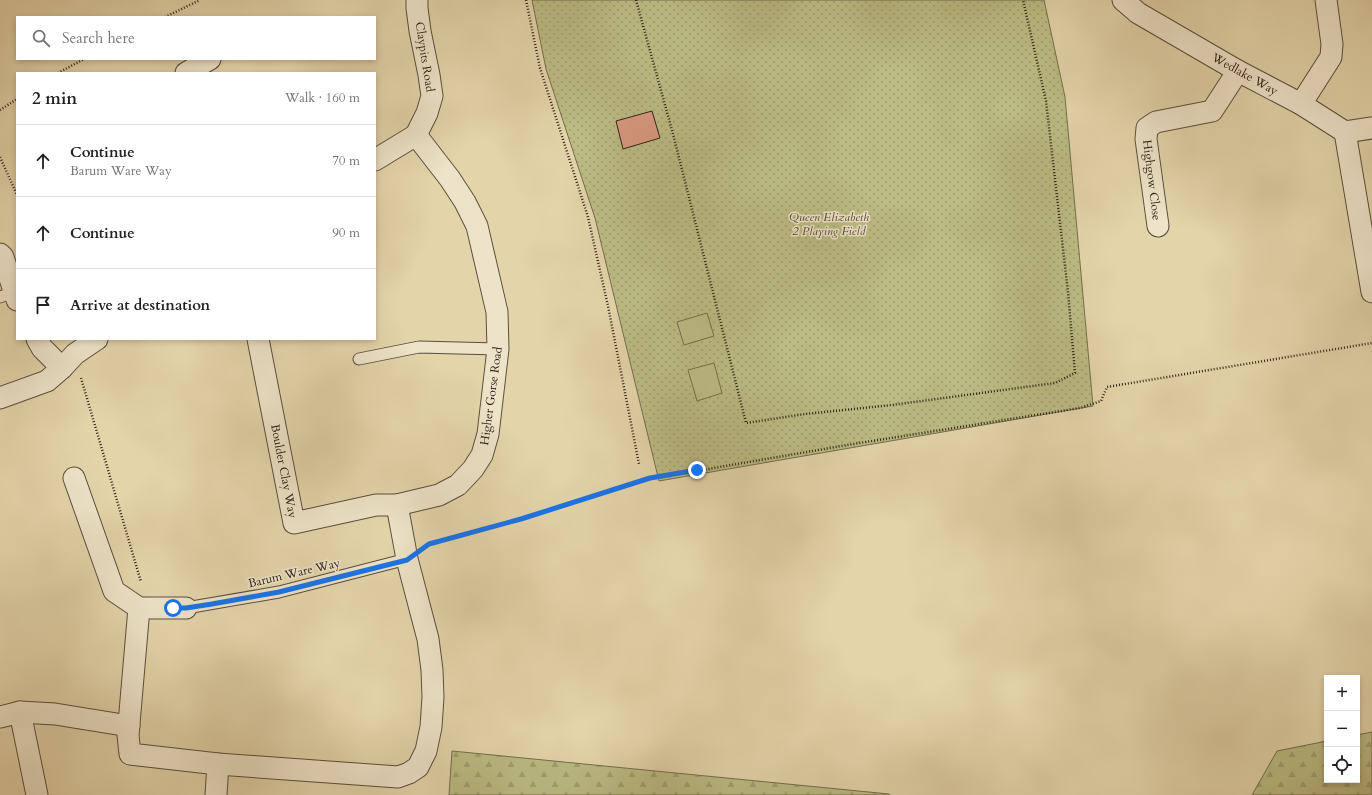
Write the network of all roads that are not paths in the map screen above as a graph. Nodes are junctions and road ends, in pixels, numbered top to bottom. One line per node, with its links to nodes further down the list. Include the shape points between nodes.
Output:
1 (417, 0): 8 (street, Claypits Road, via 432,96 427,114)
2 (1122, 0): 4 (street, Wedlake Way, via 1138,13)
3 (1326, 0): 5 (street, via 1332,44 1331,56)
4 (1238, 71): 5 (street, Wedlake Way); 10 (street, Highgow Close, via 1212,110 1156,122 1147,128 1146,139)
5 (1301, 104): 7 (street, Wedlake Way)
6 (1372, 128): 7 (street)
7 (1345, 132): 12 (street)
8 (416, 135): 9 (street); 17 (street, Higher Gorse Road, via 458,190 477,226 497,312)
9 (376, 159)
10 (1158, 226)
11 (0, 254): 13 (street, via 3,257)
12 (1372, 292)
13 (10, 296)
14 (38, 340): 19 (street, via 42,348)
15 (96, 340): 19 (street)
16 (258, 340): 22 (street, Boulder Clay Way, via 294,523 376,505)
17 (498, 349): 18 (lane, via 419,347); 22 (street, Higher Gorse Road, via 488,434 482,454 473,469 458,485 439,495)
18 (358, 359)
19 (68, 361): 20 (street, via 47,381)
20 (0, 398)
21 (74, 478): 24 (street, via 114,592)
22 (398, 505): 23 (street)
23 (407, 560): 25 (lane, Barum Ware Way, via 279,592); 30 (street, via 428,639 433,697 426,751 418,767)
24 (144, 608): 25 (street); 28 (street)
25 (186, 608)
26 (20, 712): 27 (street); 28 (street, via 62,715); 31 (street)
27 (0, 717)
28 (129, 726): 29 (street, via 130,754)
29 (218, 764): 30 (street); 32 (street)
30 (397, 786)
31 (38, 795)
32 (216, 795)

